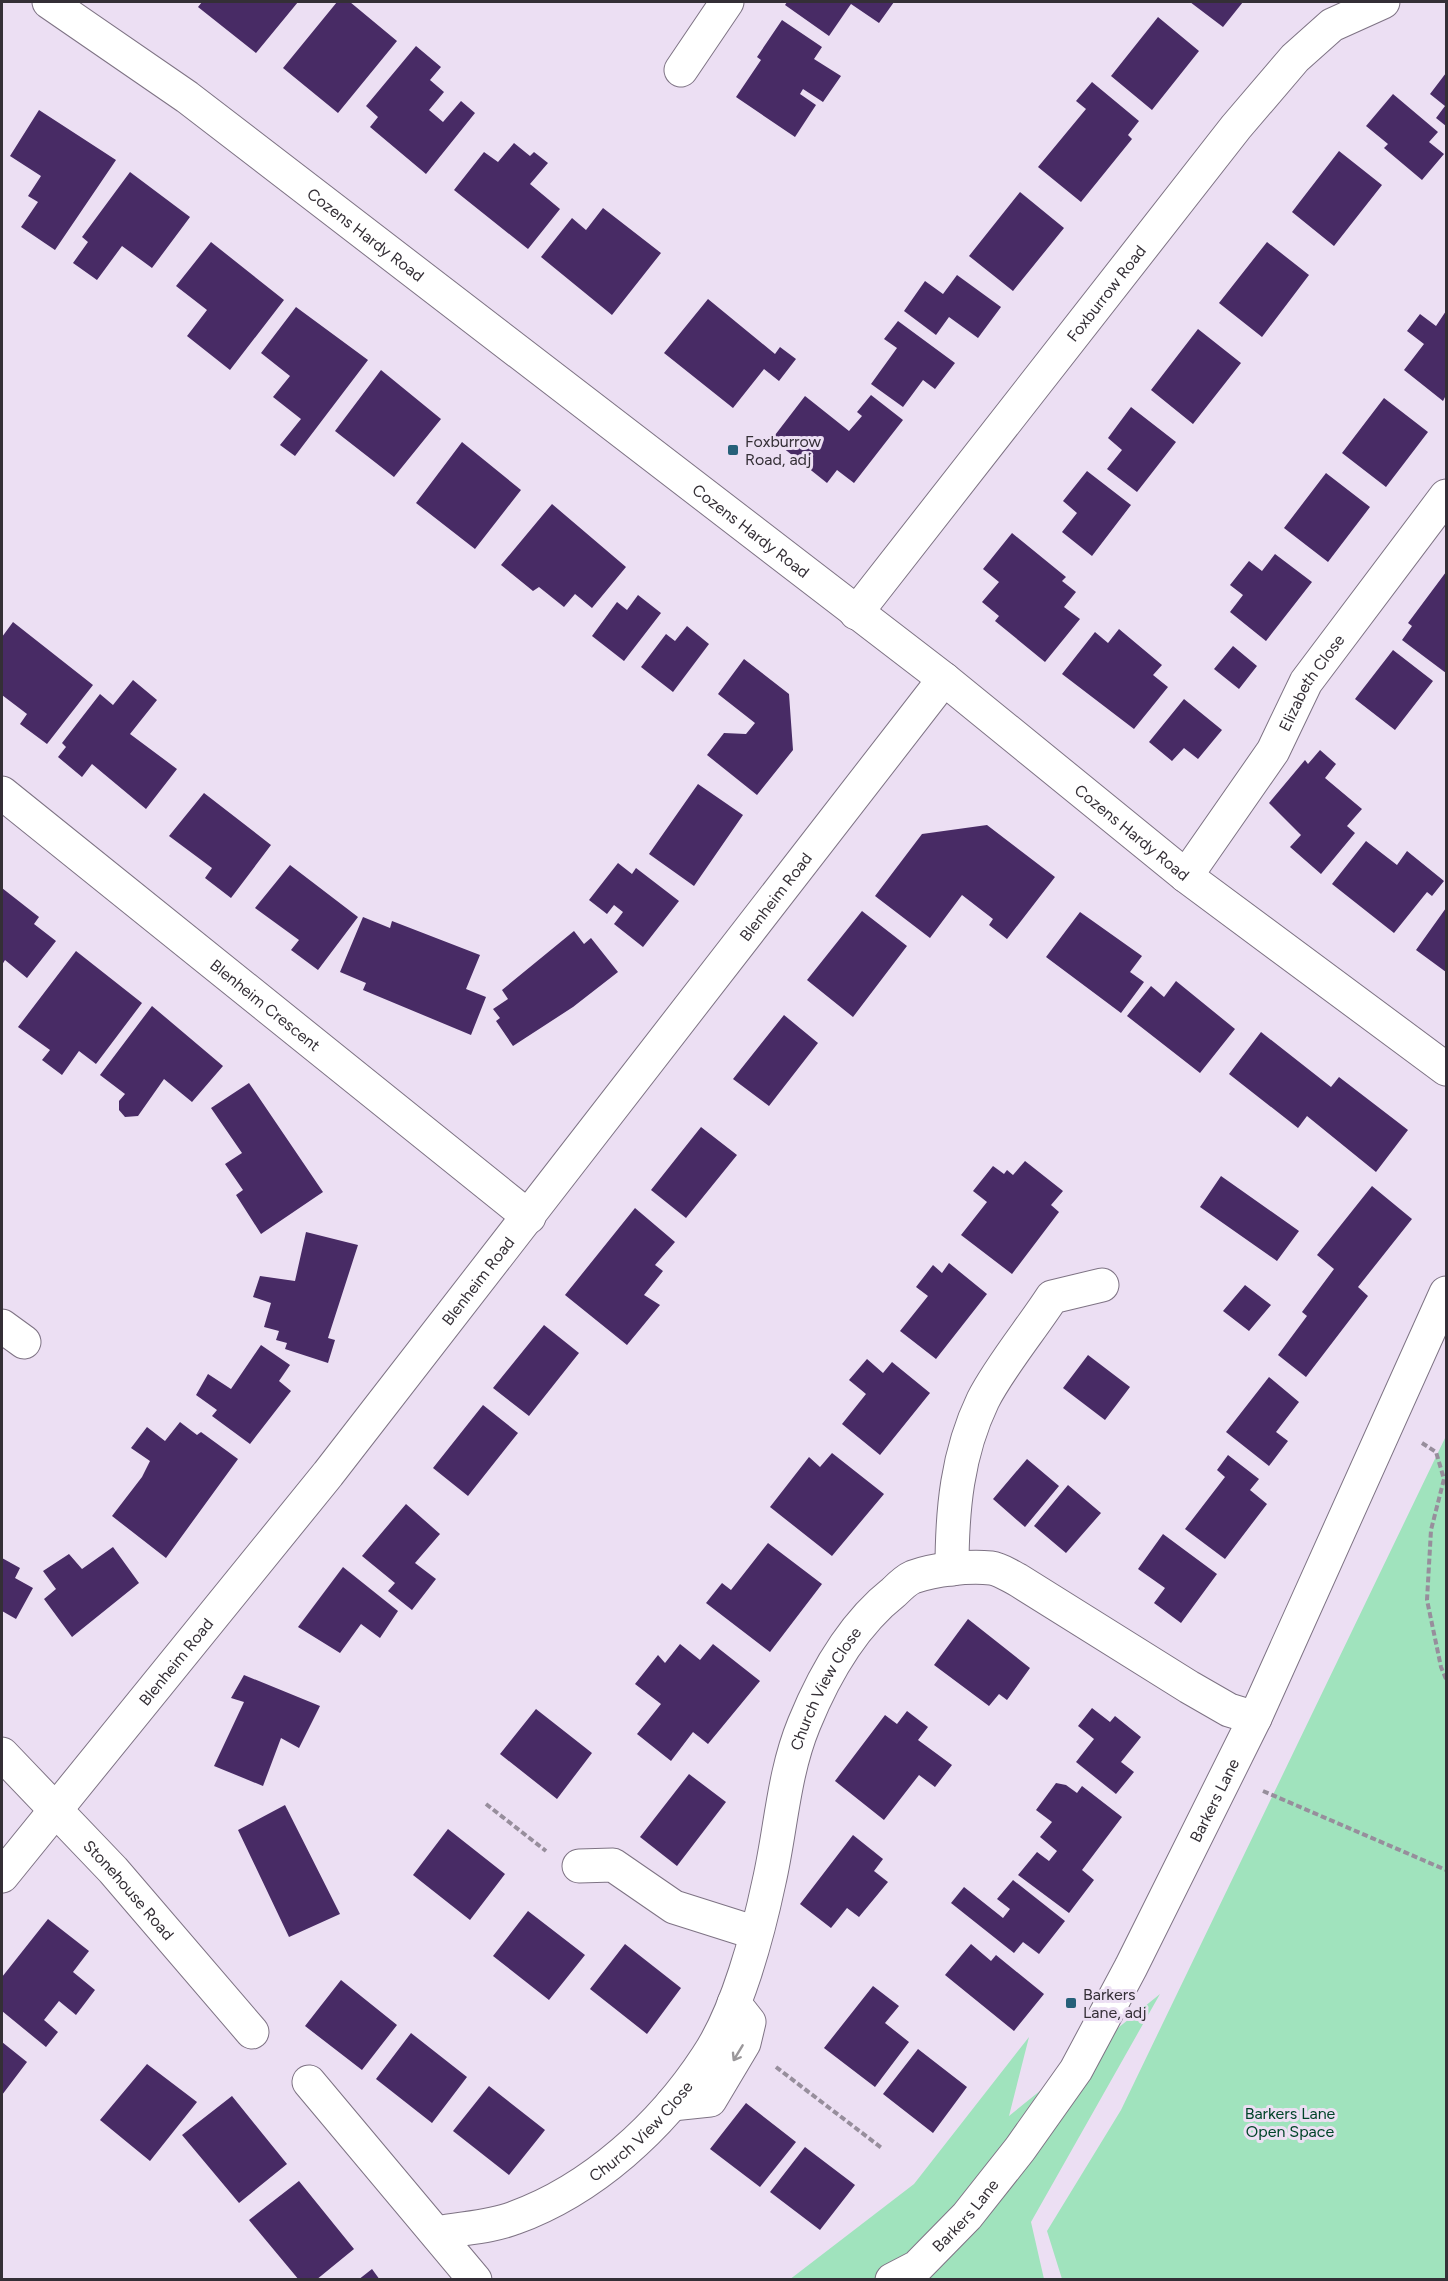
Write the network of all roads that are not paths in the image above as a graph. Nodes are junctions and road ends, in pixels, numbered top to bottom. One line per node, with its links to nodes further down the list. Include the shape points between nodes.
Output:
1 (49, 2): 6 (street, Cozens Hardy Road, via 187,97)
2 (727, 2): 4 (street)
3 (1383, 2): 6 (street, Foxburrow Road, via 1332,25 1287,66)
4 (681, 70)
5 (1446, 496): 9 (street, Elizabeth Close, via 1306,682 1273,750)
6 (856, 613): 7 (street, Cozens Hardy Road)
7 (944, 679): 9 (street, Cozens Hardy Road); 11 (street, Blenheim Road)
8 (2, 793): 11 (street, Blenheim Crescent)
9 (1186, 876): 10 (street, Cozens Hardy Road)
10 (1446, 1069)
11 (529, 1217): 17 (street, Blenheim Road, via 328,1474)
12 (1102, 1285): 14 (street, via 1052,1297 984,1398 963,1450 952,1515)
13 (1446, 1293): 15 (street, Barkers Lane)
14 (952, 1569): 15 (street, Church View Close, via 993,1568 1018,1580 1189,1687 1229,1710); 20 (street, Church View Close, via 912,1577 873,1608 831,1666 803,1726 781,1804 770,1881)
15 (1255, 1718): 26 (street, Barkers Lane, via 1077,2070 1020,2149)
16 (2, 1754): 17 (street, Stonehouse Road)
17 (55, 1809): 19 (street, Blenheim Road); 22 (street, Stonehouse Road, via 113,1870)
18 (579, 1866): 20 (street, via 613,1865 674,1907)
19 (2, 1876)
20 (756, 1933): 21 (street, Church View Close)
21 (734, 2003): 24 (street, Church View Close, via 709,2056); 24 (street, one-way to 24, via 749,2022 744,2043 710,2100)
22 (252, 2032)
23 (309, 2082): 25 (street)
24 (672, 2104): 25 (street, Church View Close, via 624,2151 579,2187 513,2219)
25 (437, 2233): 27 (street)
26 (912, 2275)
27 (475, 2280)

